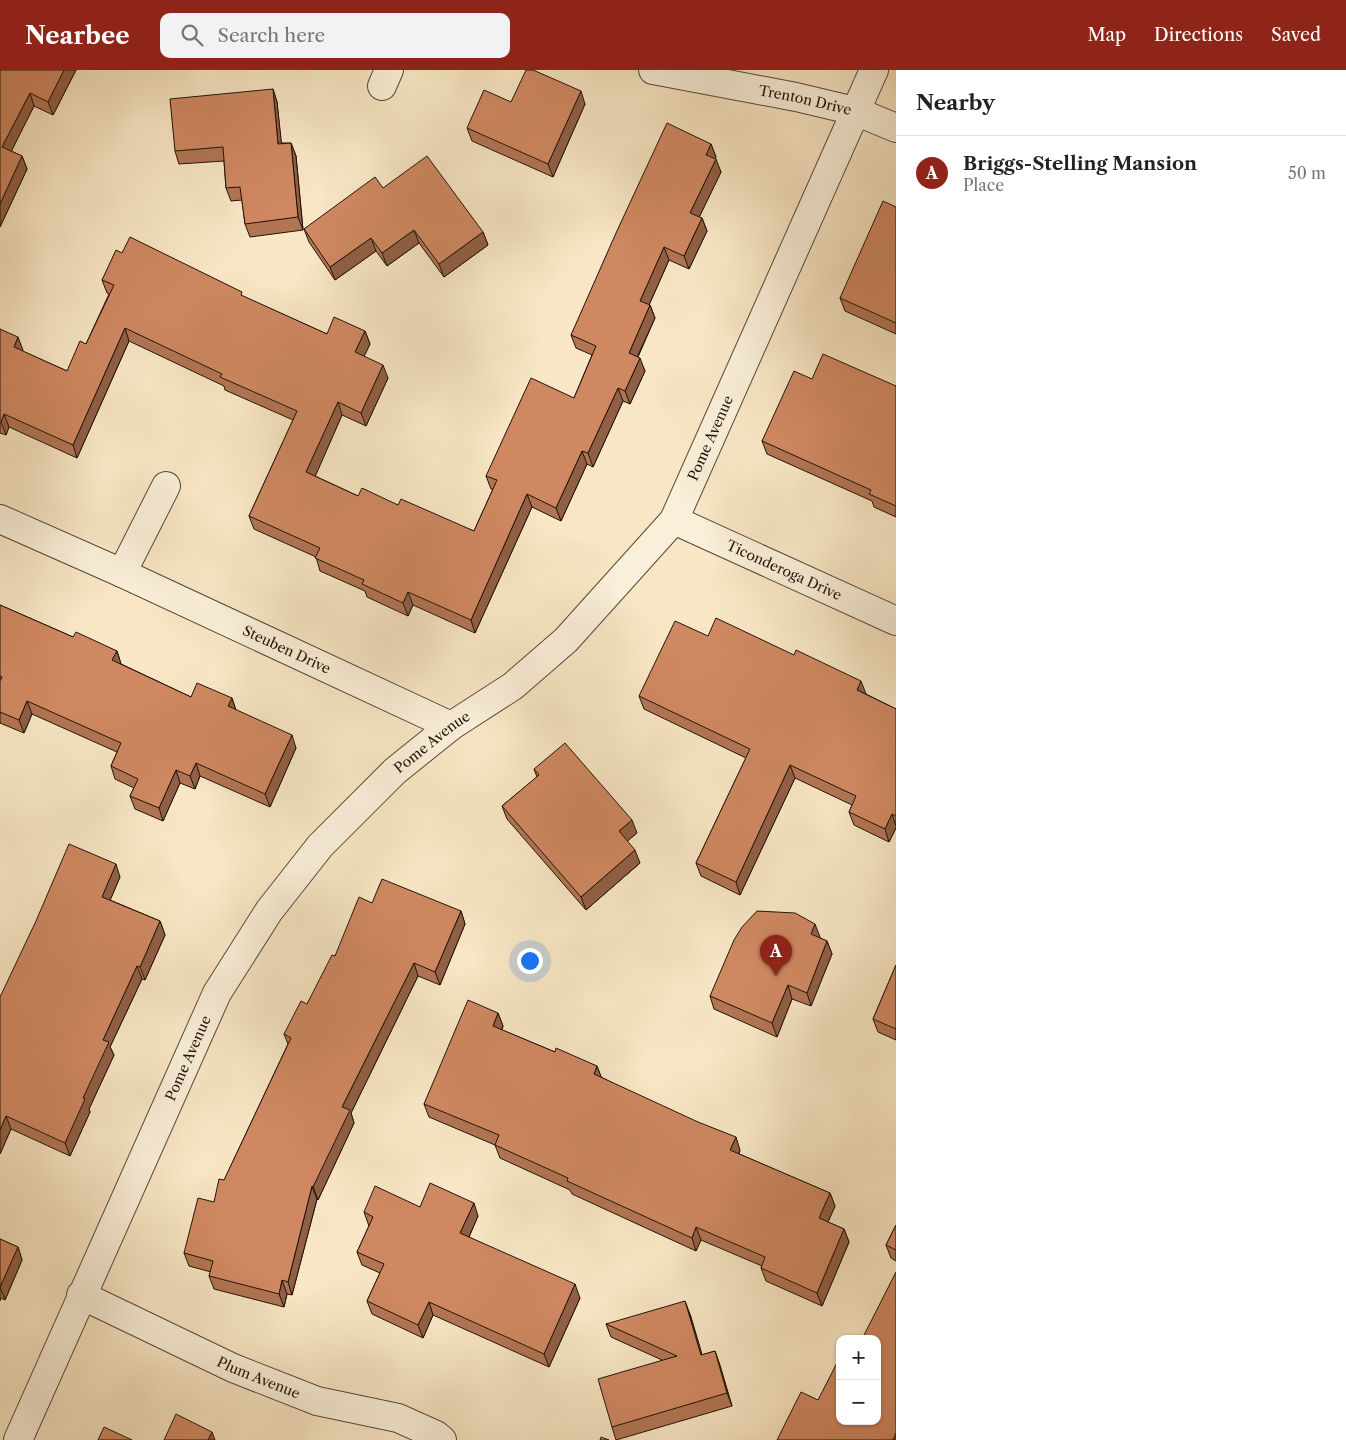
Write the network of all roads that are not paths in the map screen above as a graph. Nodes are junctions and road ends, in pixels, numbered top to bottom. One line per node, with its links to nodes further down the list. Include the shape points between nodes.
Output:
1 (653, 70): 3 (street, Trenton Drive)
2 (874, 70): 3 (street, Pome Avenue)
3 (855, 111): 4 (street, Trenton Drive); 7 (street, Pome Avenue)
4 (896, 128)
5 (166, 486): 8 (street)
6 (0, 519): 8 (street, Steuben Drive)
7 (674, 520): 9 (street, Ticonderoga Drive); 10 (street, Pome Avenue, via 566,640 513,686)
8 (122, 573): 10 (street, Steuben Drive)
9 (896, 621)
10 (452, 726): 11 (street, Pome Avenue, via 395,771 326,839 269,911 217,993)
11 (82, 1295): 12 (street, Pome Avenue); 13 (street, Plum Avenue, via 233,1368 316,1401 398,1418 436,1434)
12 (18, 1440)
13 (442, 1440)

